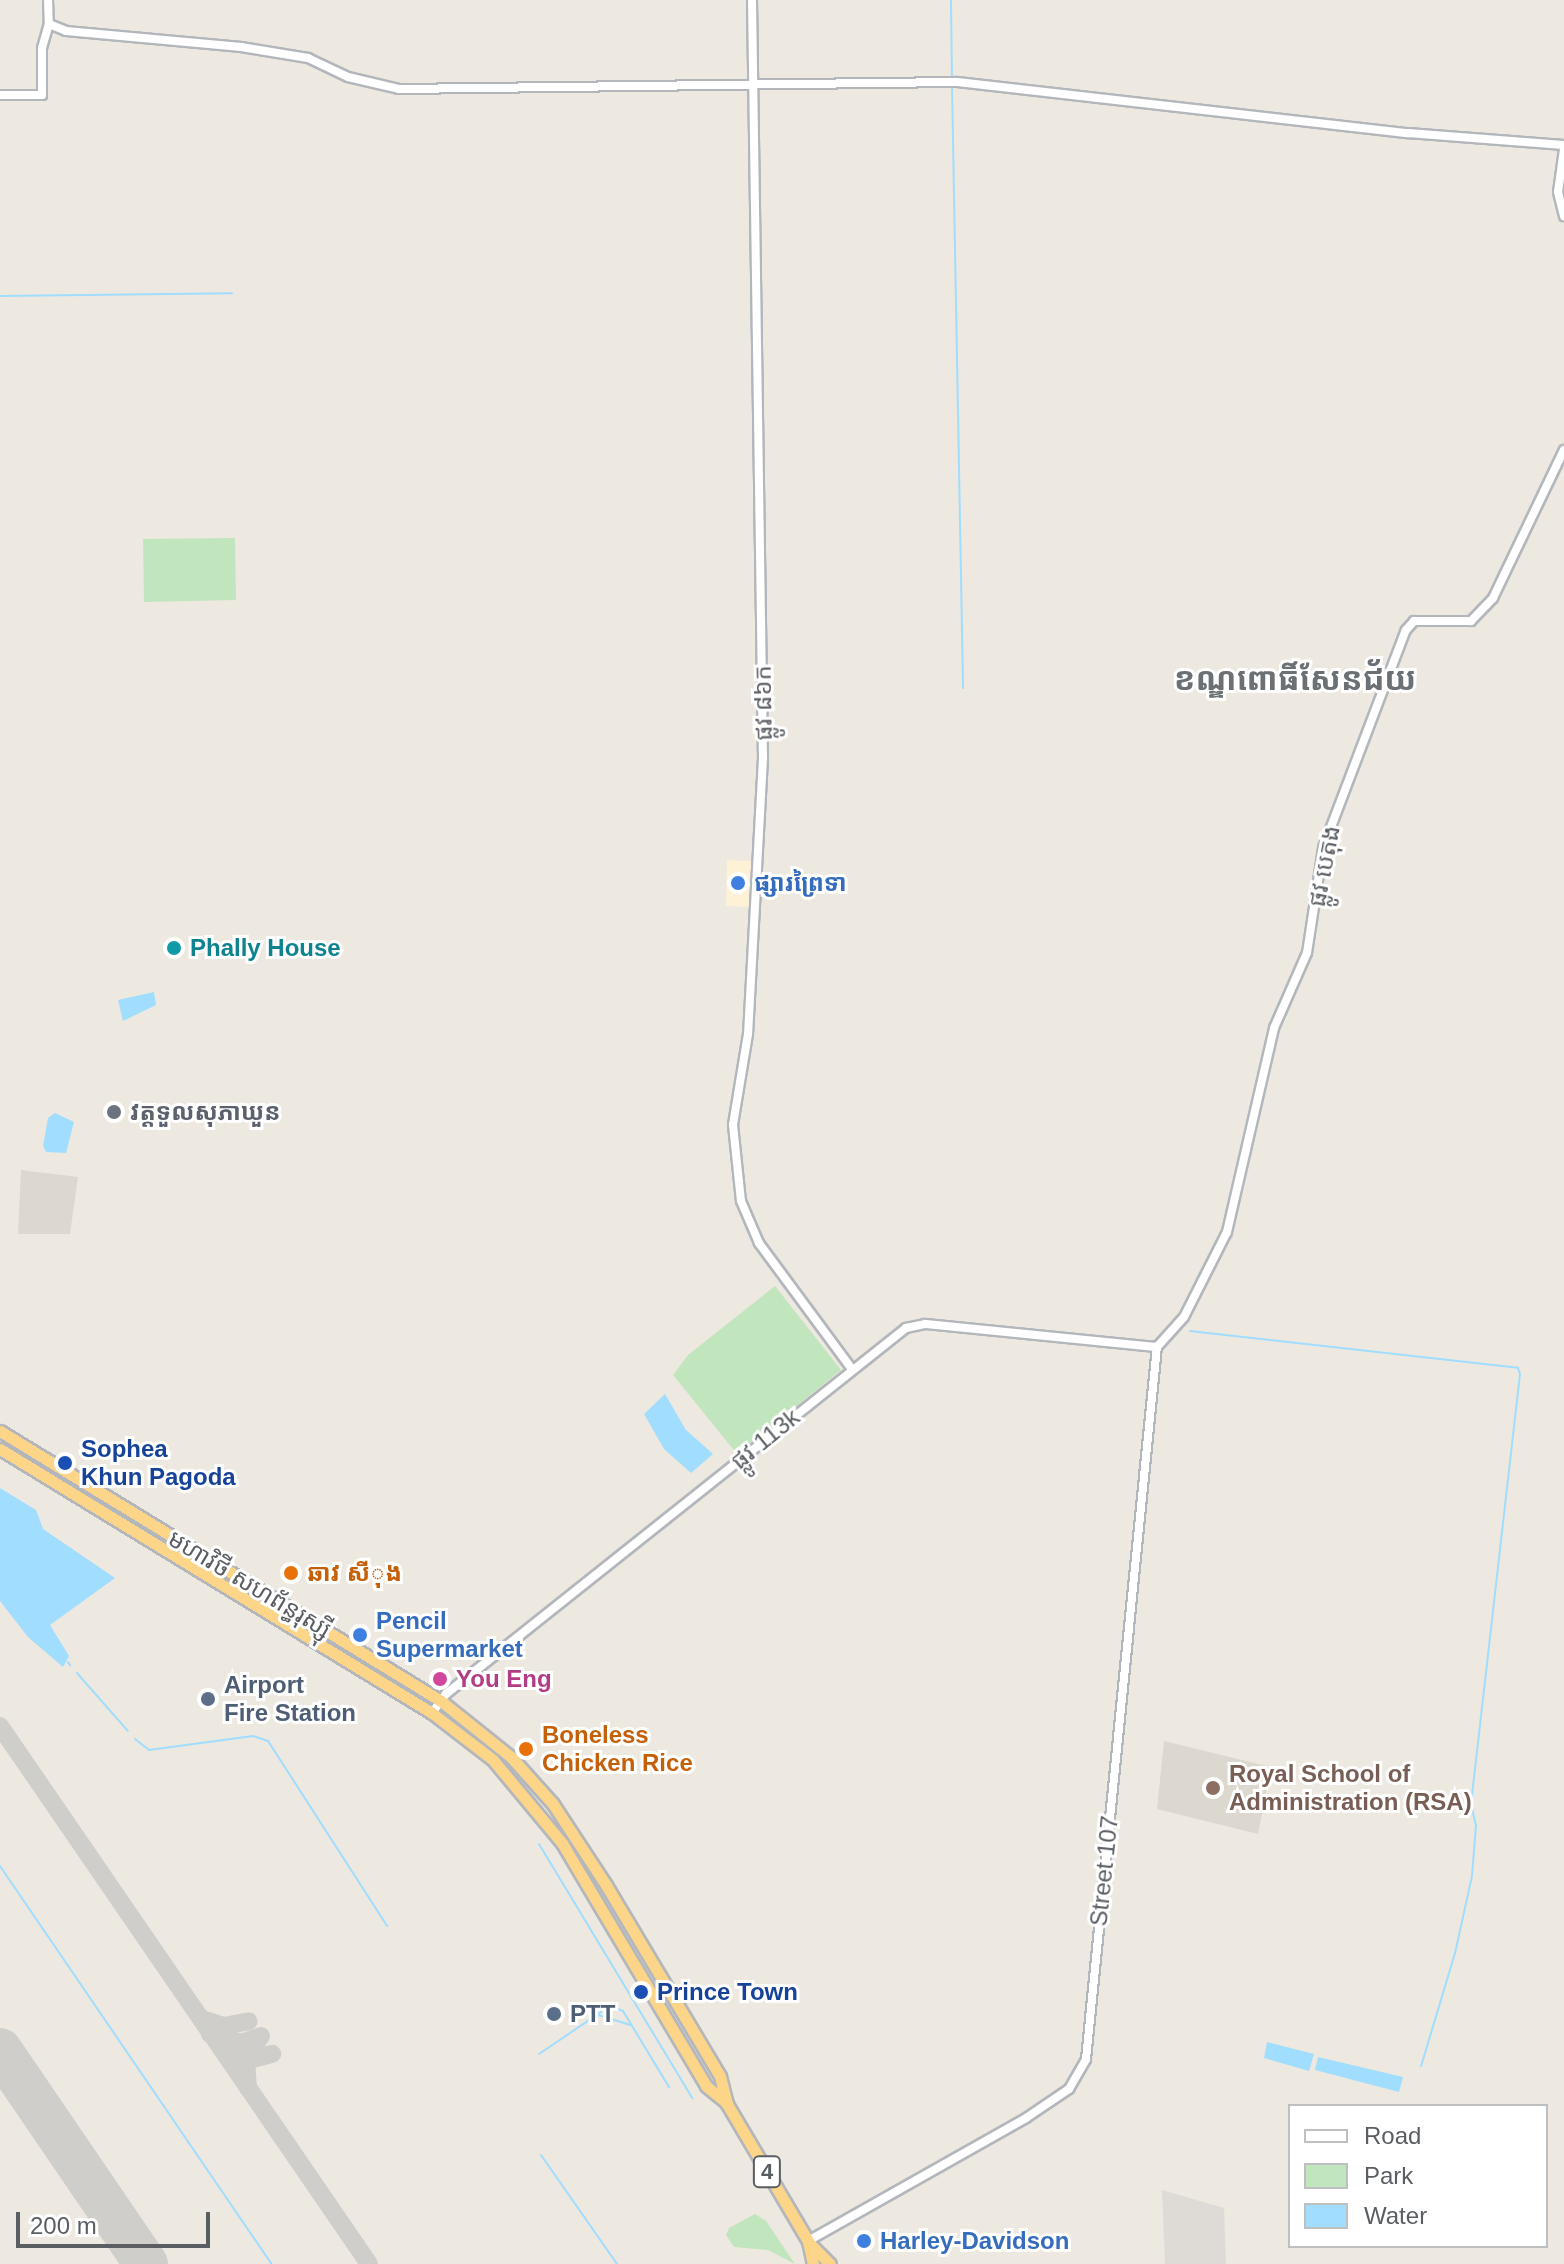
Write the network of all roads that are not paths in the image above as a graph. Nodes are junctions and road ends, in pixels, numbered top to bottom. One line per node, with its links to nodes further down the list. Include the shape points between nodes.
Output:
1 (48, 0): 3 (street)
2 (752, 0): 4 (street, ផ្លូវ ៨៦ក)
3 (49, 24): 4 (street, via 102,36 308,58 348,77 399,89); 5 (street, via 42,48 42,95)
4 (753, 84): 6 (street, via 952,82); 10 (street, ផ្លូវ ៨៦ក, via 763,758 748,1034 733,1125 741,1201 759,1243)
5 (0, 95)
6 (1564, 147): 7 (street, via 1558,192)
7 (1564, 216)
8 (1564, 450): 9 (street, ផ្លូវ បេតុង, via 1493,598 1471,621 1414,621 1406,630 1323,848 1307,953 1274,1028 1227,1232 1184,1317)
9 (1157, 1347): 10 (street, ផ្លូវ 113k, via 919,1324); 16 (street, Street 107, via 1086,2059 1069,2089 1026,2118)
10 (852, 1369): 13 (street, ផ្លូវ 113k)
11 (0, 1431): 13 (highway, មហាវិថី សហព័ន្ធរុស្ស៊ី / 4)
12 (0, 1449): 14 (highway, មហាវិថី សហព័ន្ធរុស្ស៊ី / 4)
13 (441, 1701): 14 (street, ផ្លូវ 113k); 15 (highway, មហាវិថី សហព័ន្ធរុស្ស៊ី / 4, via 502,1747 569,1825 720,2076)
14 (432, 1713): 15 (highway, មហាវិថី សហព័ន្ធរុស្ស៊ី / 4, via 493,1760 547,1821 706,2086)
15 (727, 2104): 16 (highway, មហាវិថី សហព័ន្ធរុស្ស៊ី / 4)
16 (808, 2241): 17 (highway, មហាវិថី សហព័ន្ធរុស្ស៊ី / 4); 18 (highway, មហាវិថី សហព័ន្ធរុស្ស៊ី / 4)
17 (813, 2264)
18 (830, 2264)

